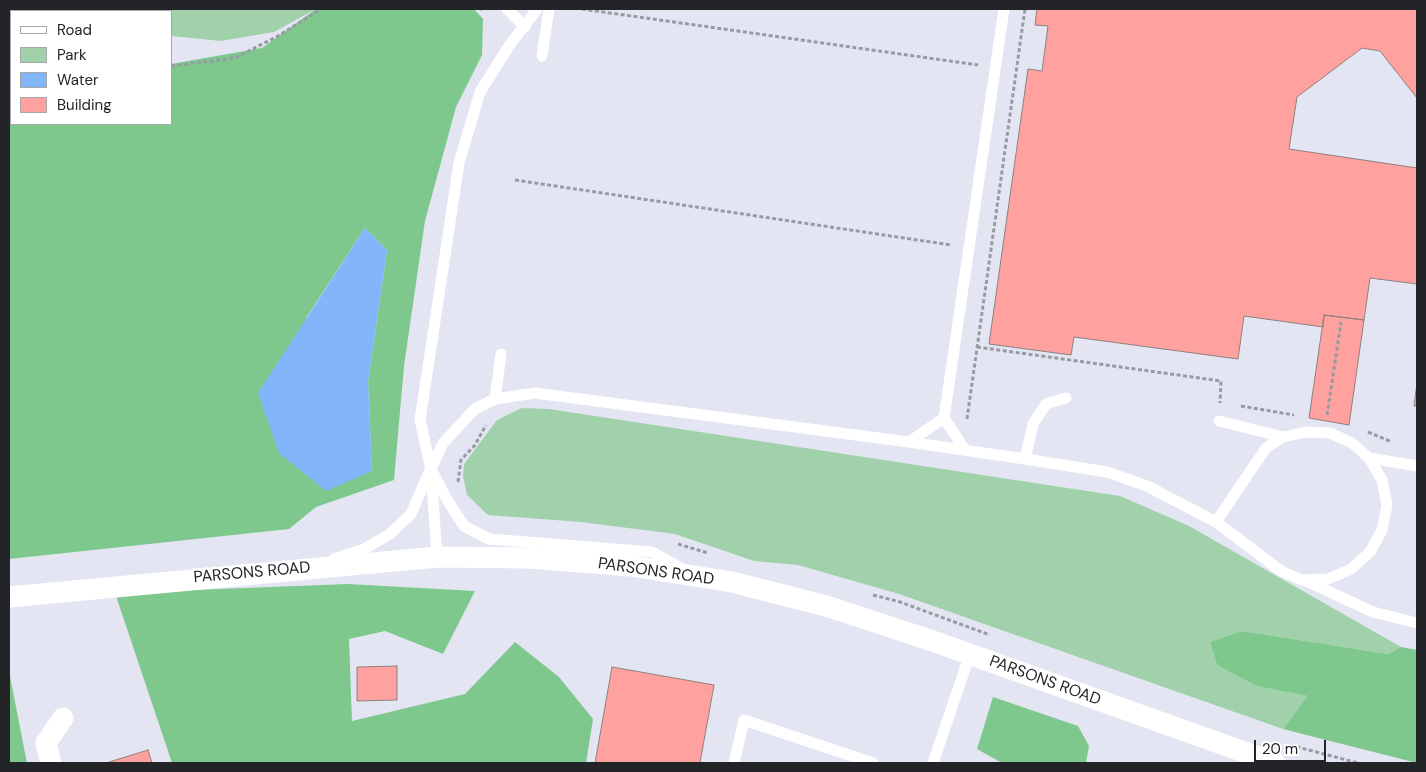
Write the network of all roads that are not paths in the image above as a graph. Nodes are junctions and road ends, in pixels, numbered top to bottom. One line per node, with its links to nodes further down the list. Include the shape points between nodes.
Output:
1 (506, 9): 5 (lane)
2 (537, 9): 5 (lane)
3 (549, 9): 6 (lane)
4 (1004, 9): 10 (lane)
5 (525, 27): 18 (lane, via 480,92 459,163 420,420)
6 (542, 56)
7 (502, 354): 9 (lane)
8 (1066, 398): 16 (lane, via 1046,404 1033,424)
9 (495, 399): 13 (lane, via 535,393); 18 (lane, via 475,409 443,443)
10 (944, 418): 13 (lane); 14 (lane)
11 (1219, 421): 12 (lane)
12 (1283, 437): 15 (lane, via 1306,432 1330,433 1352,443); 19 (lane, via 1266,448)
13 (909, 442): 14 (lane)
14 (965, 450): 16 (lane)
15 (1369, 458): 17 (lane); 23 (lane, via 1382,480 1386,505 1382,530 1370,552 1351,569 1328,578)
16 (1025, 460): 19 (lane, via 1107,472 1147,486)
17 (1417, 466)
18 (431, 468): 20 (lane); 21 (lane, via 411,514 390,534 364,549); 22 (lane, via 464,526 489,539 652,552)
19 (1216, 522): 23 (lane, via 1281,571)
20 (437, 557): 21 (street, PARSONS ROAD); 22 (street, PARSONS ROAD, via 529,558 631,566)
21 (306, 568): 24 (street, PARSONS ROAD)
22 (698, 577): 26 (street, PARSONS ROAD, via 732,582 826,606)
23 (1302, 580): 25 (lane, via 1373,612)
24 (9, 597)
25 (1417, 623)
26 (970, 654): 31 (lane); 32 (street, PARSONS ROAD)
27 (62, 718): 28 (street, via 46,742)
28 (51, 763)
29 (734, 763): 30 (lane, via 744,720)
30 (873, 763)
31 (933, 763)
32 (1275, 763)

